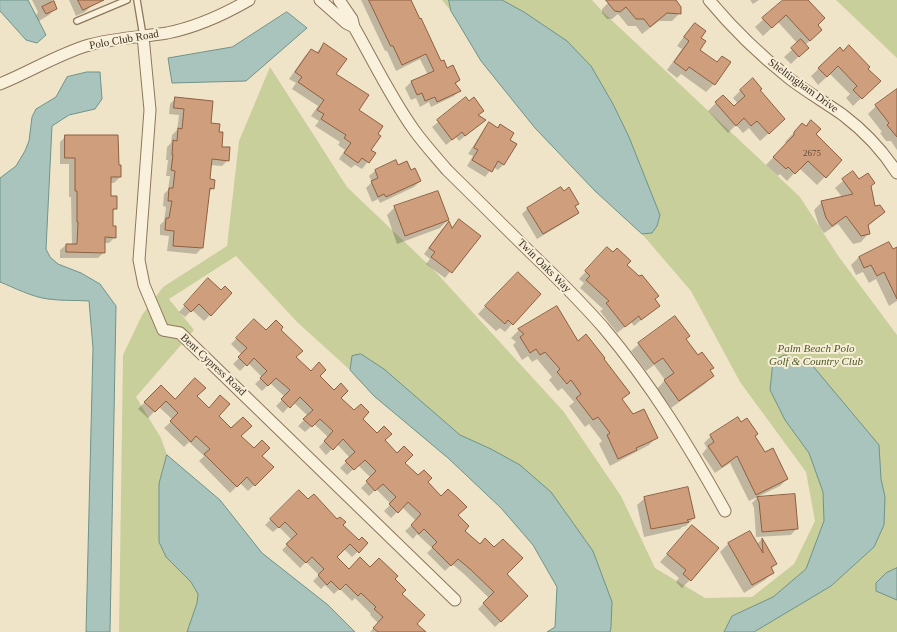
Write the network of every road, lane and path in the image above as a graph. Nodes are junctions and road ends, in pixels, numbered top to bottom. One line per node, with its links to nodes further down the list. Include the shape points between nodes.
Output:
1 (127, 0): 7 (lane)
2 (137, 0): 9 (lane)
3 (249, 0): 9 (street, Polo Club Road, via 218,17 193,26)
4 (320, 0): 8 (street, Twin Oaks Way)
5 (339, 0): 8 (street, Twin Oaks Way, via 352,19)
6 (709, 0): 11 (street, Sheltingham Drive, via 765,59 864,133)
7 (76, 21)
8 (354, 27): 12 (street, Twin Oaks Way, via 414,131 447,170 571,293 632,363 684,439)
9 (143, 36): 10 (street, Polo Club Road, via 115,39 73,50); 13 (street, Bent Cypress Road, via 150,110 140,260 144,285 163,330 180,332)
10 (0, 84)
11 (897, 173)
12 (726, 511)
13 (455, 600)

